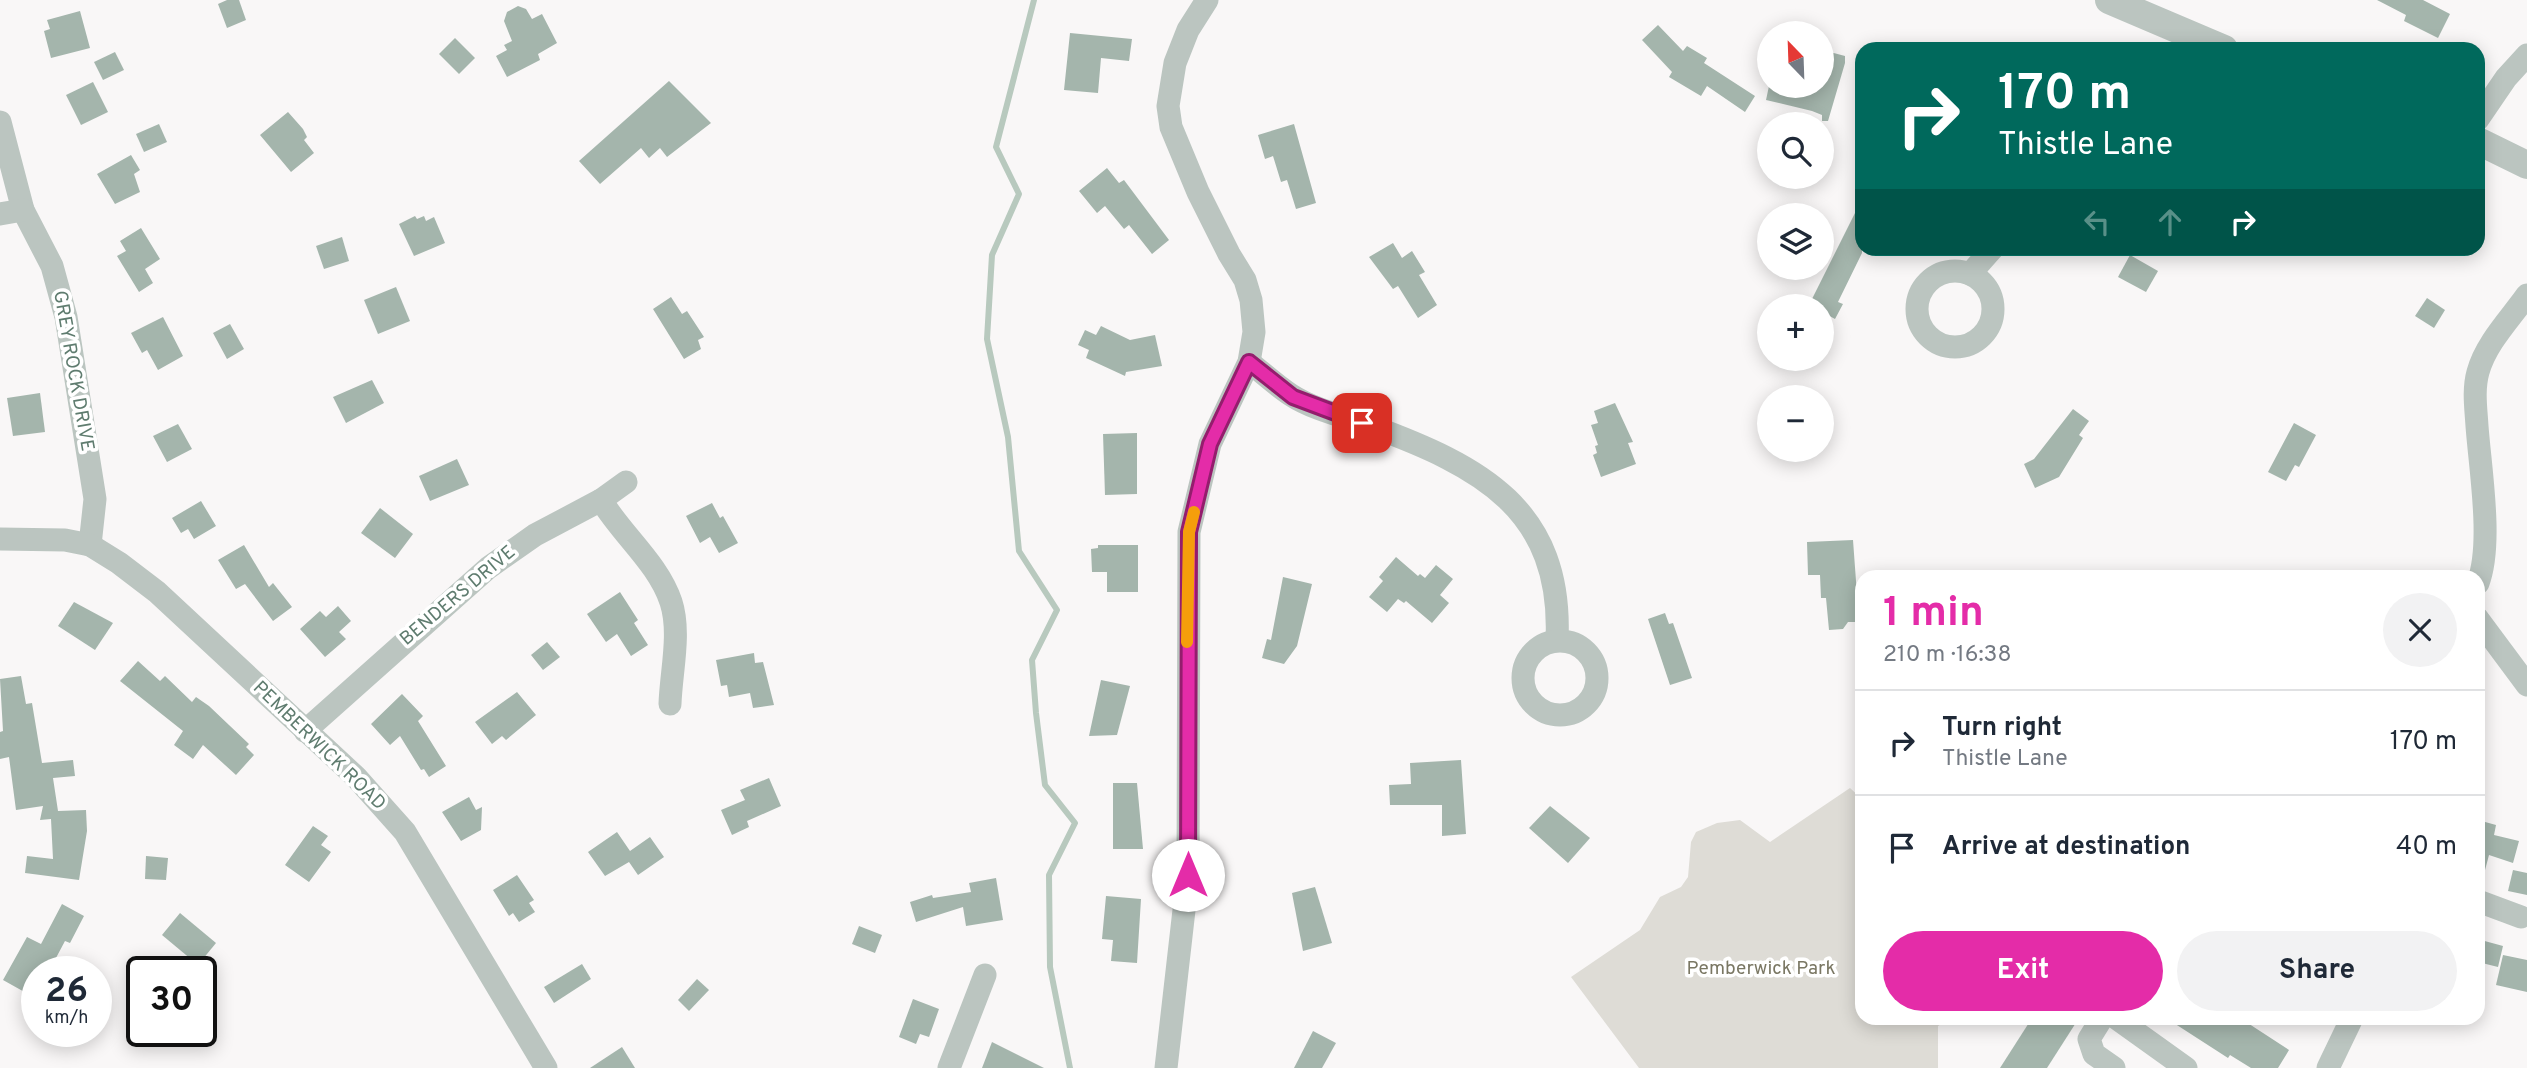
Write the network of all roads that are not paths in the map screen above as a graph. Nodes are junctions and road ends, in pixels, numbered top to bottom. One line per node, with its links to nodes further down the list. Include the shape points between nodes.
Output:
1 (1207, 0): 14 (street, via 1175,63 1168,106 1171,127 1198,192 1245,279 1254,332)
2 (2109, 0): 3 (street)
3 (2208, 42)
4 (2527, 55): 5 (street)
5 (2485, 108)
6 (0, 122): 9 (street, GREY ROCK DRIVE)
7 (2485, 144): 8 (street)
8 (2527, 165)
9 (23, 210): 10 (street); 18 (street, GREY ROCK DRIVE, via 52,266 66,317 95,499)
10 (0, 214)
11 (1986, 256): 12 (street)
12 (1970, 274)
13 (2527, 295): 19 (street, via 2496,337 2478,372 2475,395 2484,511)
14 (1249, 362): 21 (street, via 1293,397 1402,437 1466,466 1493,484 1532,528 1548,559 1559,608); 33 (street, via 1210,444 1189,532 1188,875)
15 (626, 482): 16 (street, BENDERS DRIVE)
16 (601, 500): 23 (street, via 657,573 671,602); 24 (street, BENDERS DRIVE, via 535,534 488,568)
17 (0, 539): 18 (street, PEMBERWICK ROAD)
18 (90, 545): 24 (street, PEMBERWICK ROAD, via 157,592)
19 (2479, 570)
20 (2485, 628): 22 (street)
21 (1557, 640)
22 (2527, 685)
23 (670, 704)
24 (305, 731): 31 (street, PEMBERWICK ROAD, via 356,777 405,832)
25 (2485, 903): 26 (street)
26 (2521, 916)
27 (985, 975): 32 (street)
28 (2098, 1025): 34 (street, via 2089,1039 2094,1054)
29 (2126, 1025): 35 (street)
30 (2349, 1025): 36 (street)
31 (546, 1068)
32 (949, 1068)
33 (1166, 1068)
34 (2115, 1068)
35 (2186, 1068)
36 (2328, 1068)

